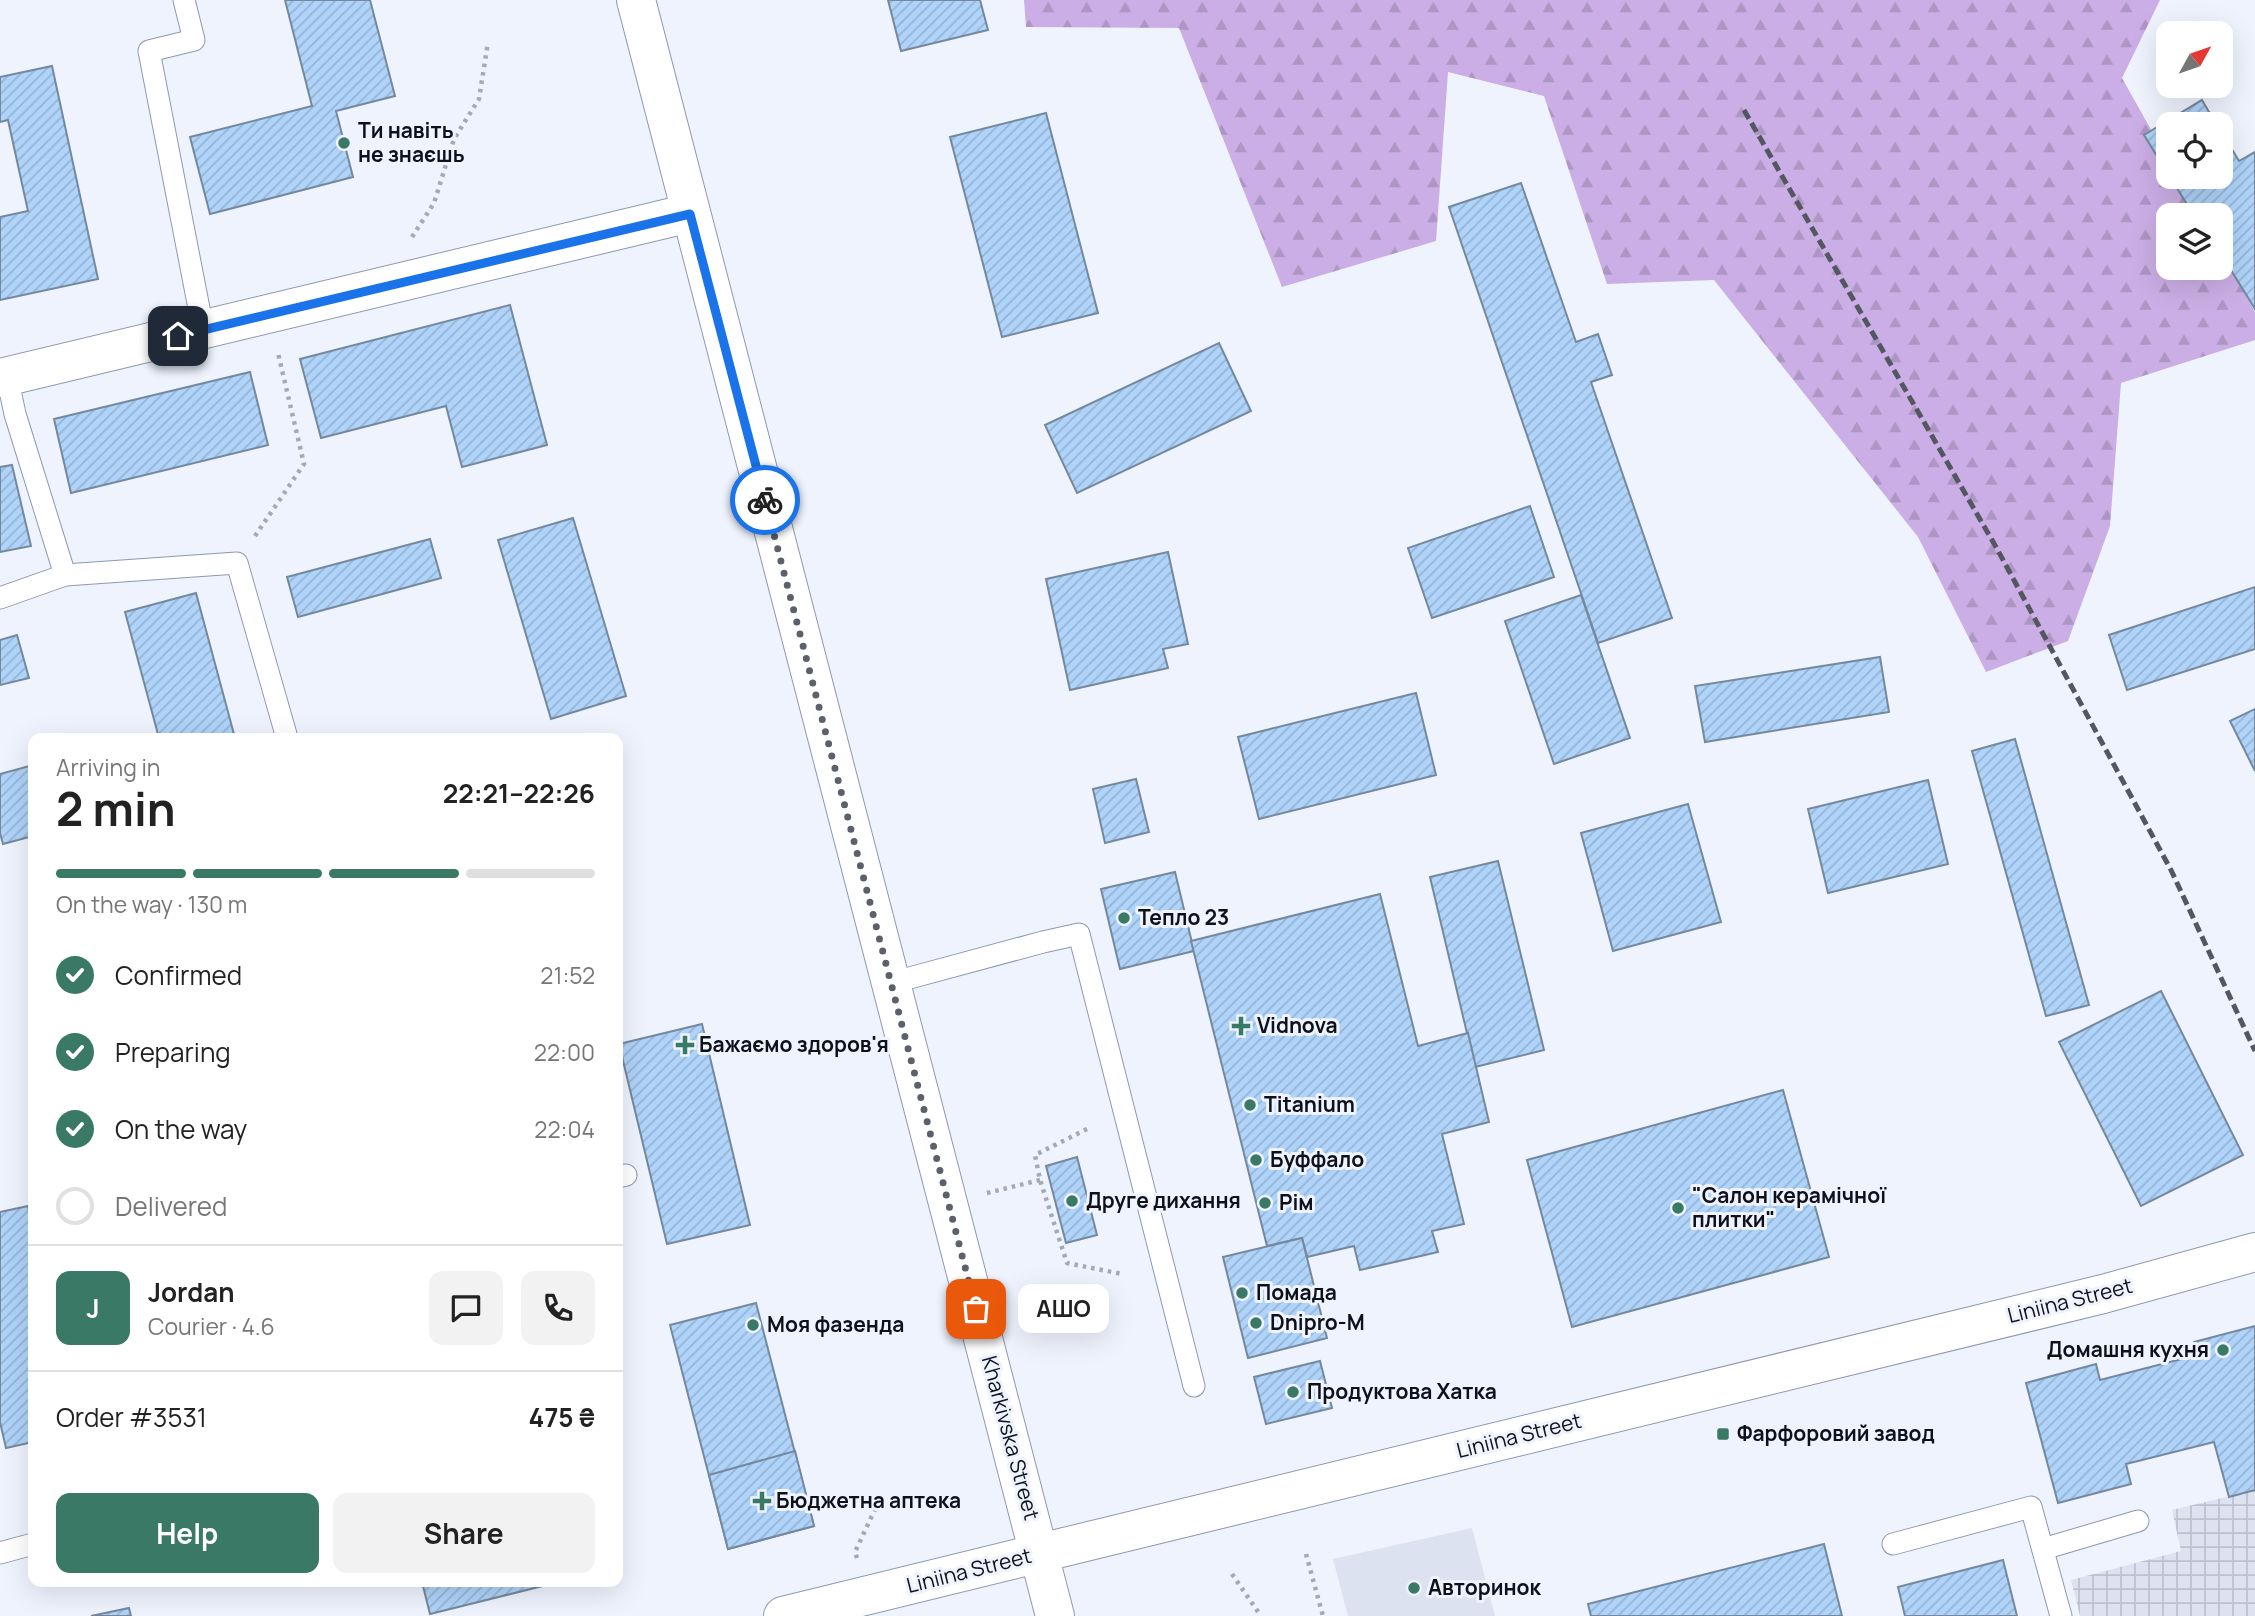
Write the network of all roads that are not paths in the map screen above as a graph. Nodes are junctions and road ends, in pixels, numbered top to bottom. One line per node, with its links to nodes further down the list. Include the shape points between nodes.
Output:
1 (184, 0): 4 (lane, via 194,40 149,51)
2 (636, 0): 3 (main road, Kharkivska Street)
3 (690, 214): 4 (main road); 9 (main road, Kharkivska Street)
4 (203, 330): 5 (main road)
5 (3, 377): 6 (lane)
6 (65, 575): 7 (lane); 8 (lane, via 237,563)
7 (0, 598)
8 (286, 733)
9 (891, 982): 11 (lane, via 1079,934); 17 (main road, Kharkivska Street)
10 (2255, 1252): 17 (main road, Liniina Street, via 2103,1294)
11 (1194, 1386)
12 (2138, 1521): 15 (lane)
13 (1893, 1544): 15 (lane, via 2031,1507)
14 (28, 1545): 16 (lane)
15 (2043, 1549): 20 (lane)
16 (0, 1553)
17 (1040, 1553): 18 (main road, Liniina Street); 19 (main road, Kharkivska Street)
18 (783, 1616)
19 (1055, 1616)
20 (2061, 1616)

